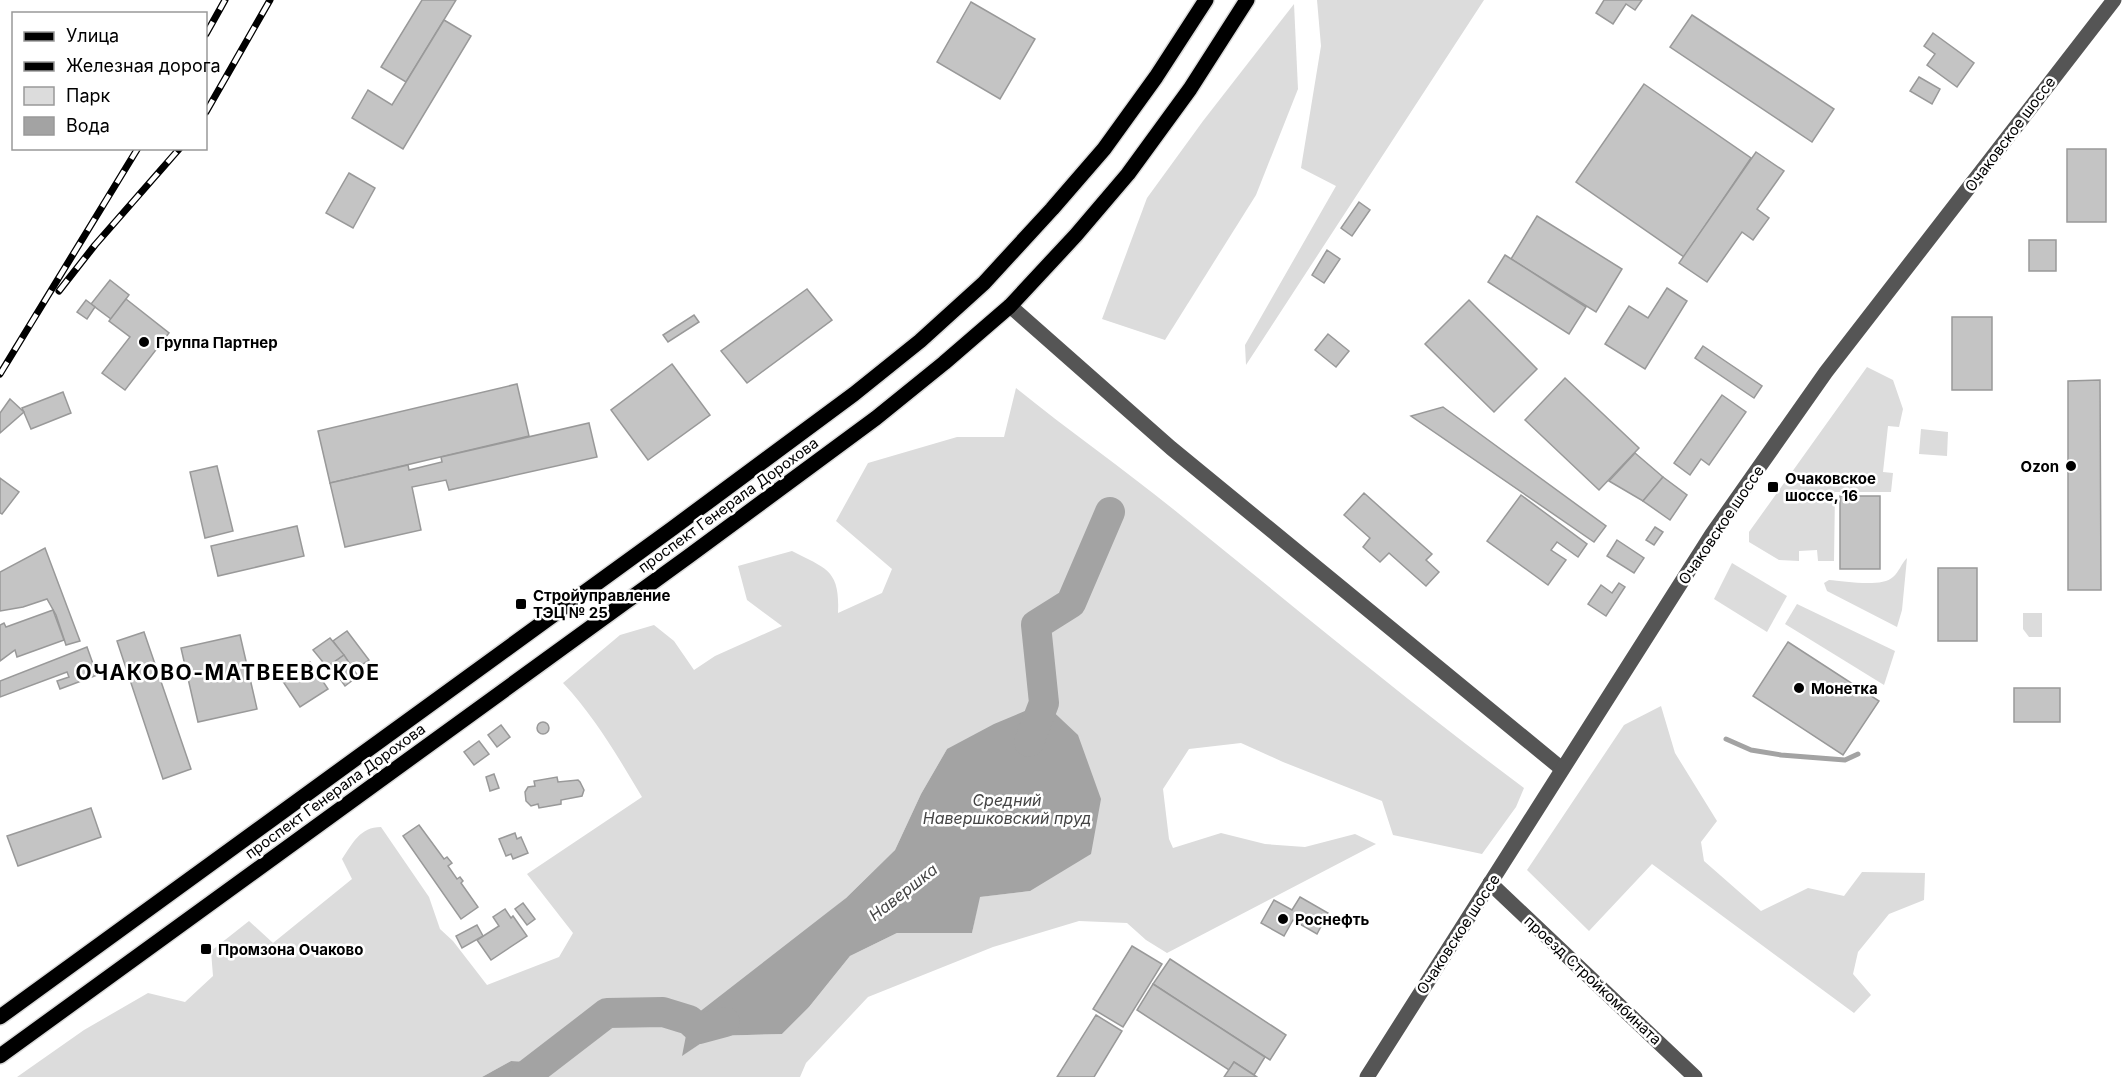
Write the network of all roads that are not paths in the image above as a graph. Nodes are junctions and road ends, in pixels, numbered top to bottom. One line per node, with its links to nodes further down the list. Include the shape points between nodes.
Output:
1 (1206, 0): 7 (main road, проспект Генерала Дорохова, via 1104,149 984,283 920,341 682,522)
2 (1247, 0): 4 (main road, проспект Генерала Дорохова, via 1190,89 1128,174)
3 (2114, 0): 5 (street, Очаковское шоссе, via 1826,372 1712,534)
4 (1010, 306): 5 (street, via 1171,448); 8 (main road, проспект Генерала Дорохова, via 858,432)
5 (1562, 769): 6 (street, Очаковское шоссе)
6 (1490, 884): 9 (street, Очаковское шоссе); 10 (street, проезд Стройкомбината)
7 (0, 1017)
8 (0, 1056)
9 (1366, 1077)
10 (1695, 1077)

